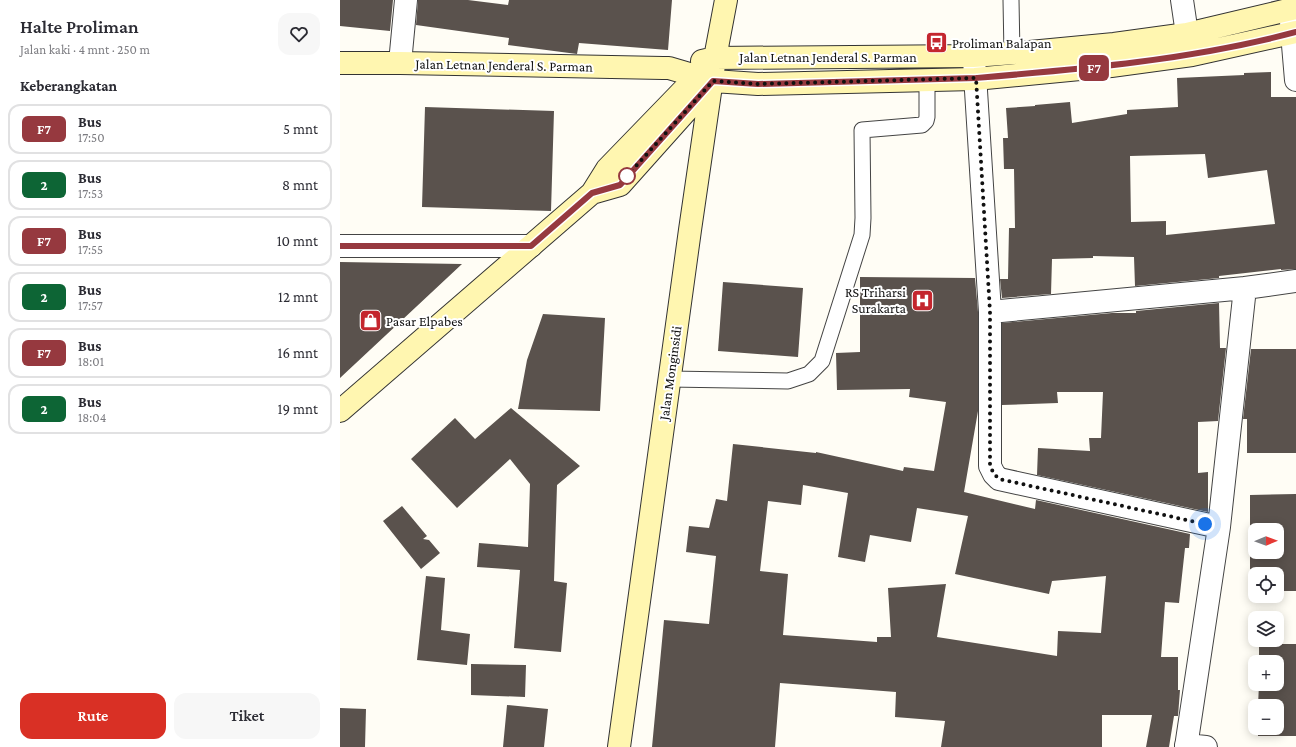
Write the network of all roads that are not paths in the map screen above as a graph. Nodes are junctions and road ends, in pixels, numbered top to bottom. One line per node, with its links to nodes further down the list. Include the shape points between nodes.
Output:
1 (406, 0): 12 (street)
2 (726, 0): 10 (main road, Jalan Monginsidi)
3 (1011, 0): 8 (lane)
4 (1182, 0): 7 (street)
5 (1293, 9): 6 (street); 7 (main road, Jalan Letnan Jenderal S. Parman)
6 (1294, 32): 14 (main road, Jalan Letnan Jenderal S. Parman, via 1192,55 1111,66); 17 (street)
7 (1187, 34): 8 (main road, Jalan Letnan Jenderal S. Parman)
8 (1012, 54): 9 (main road, Jalan Letnan Jenderal S. Parman)
9 (973, 56): 10 (main road, Jalan Letnan Jenderal S. Parman); 14 (street)
10 (715, 58): 13 (main road, Jalan Letnan Jenderal S. Parman); 15 (main road, Jalan Monginsidi)
11 (340, 63): 12 (main road, Jalan Letnan Jenderal S. Parman)
12 (400, 63): 13 (main road, Jalan Letnan Jenderal S. Parman)
13 (669, 68): 15 (main road, Jalan Letnan Jenderal S. Parman)
14 (976, 78): 16 (main road, Jalan Letnan Jenderal S. Parman); 22 (street)
15 (705, 79): 16 (main road, Jalan Letnan Jenderal S. Parman, via 758,84); 19 (main road, via 620,185 592,193); 23 (main road, Jalan Monginsidi, via 690,230)
16 (927, 80): 23 (lane, via 926,122 922,125 862,130 862,234 822,361 809,374 788,381)
17 (1296, 80)
18 (340, 246): 19 (street)
19 (531, 246): 24 (main road)
20 (1296, 281): 21 (street)
21 (1245, 288): 22 (street); 25 (street)
22 (990, 312): 25 (street, via 990,466 999,479)
23 (669, 379): 27 (main road, Jalan Monginsidi)
24 (340, 411)
25 (1219, 527): 26 (street)
26 (1193, 746)
27 (619, 747)

